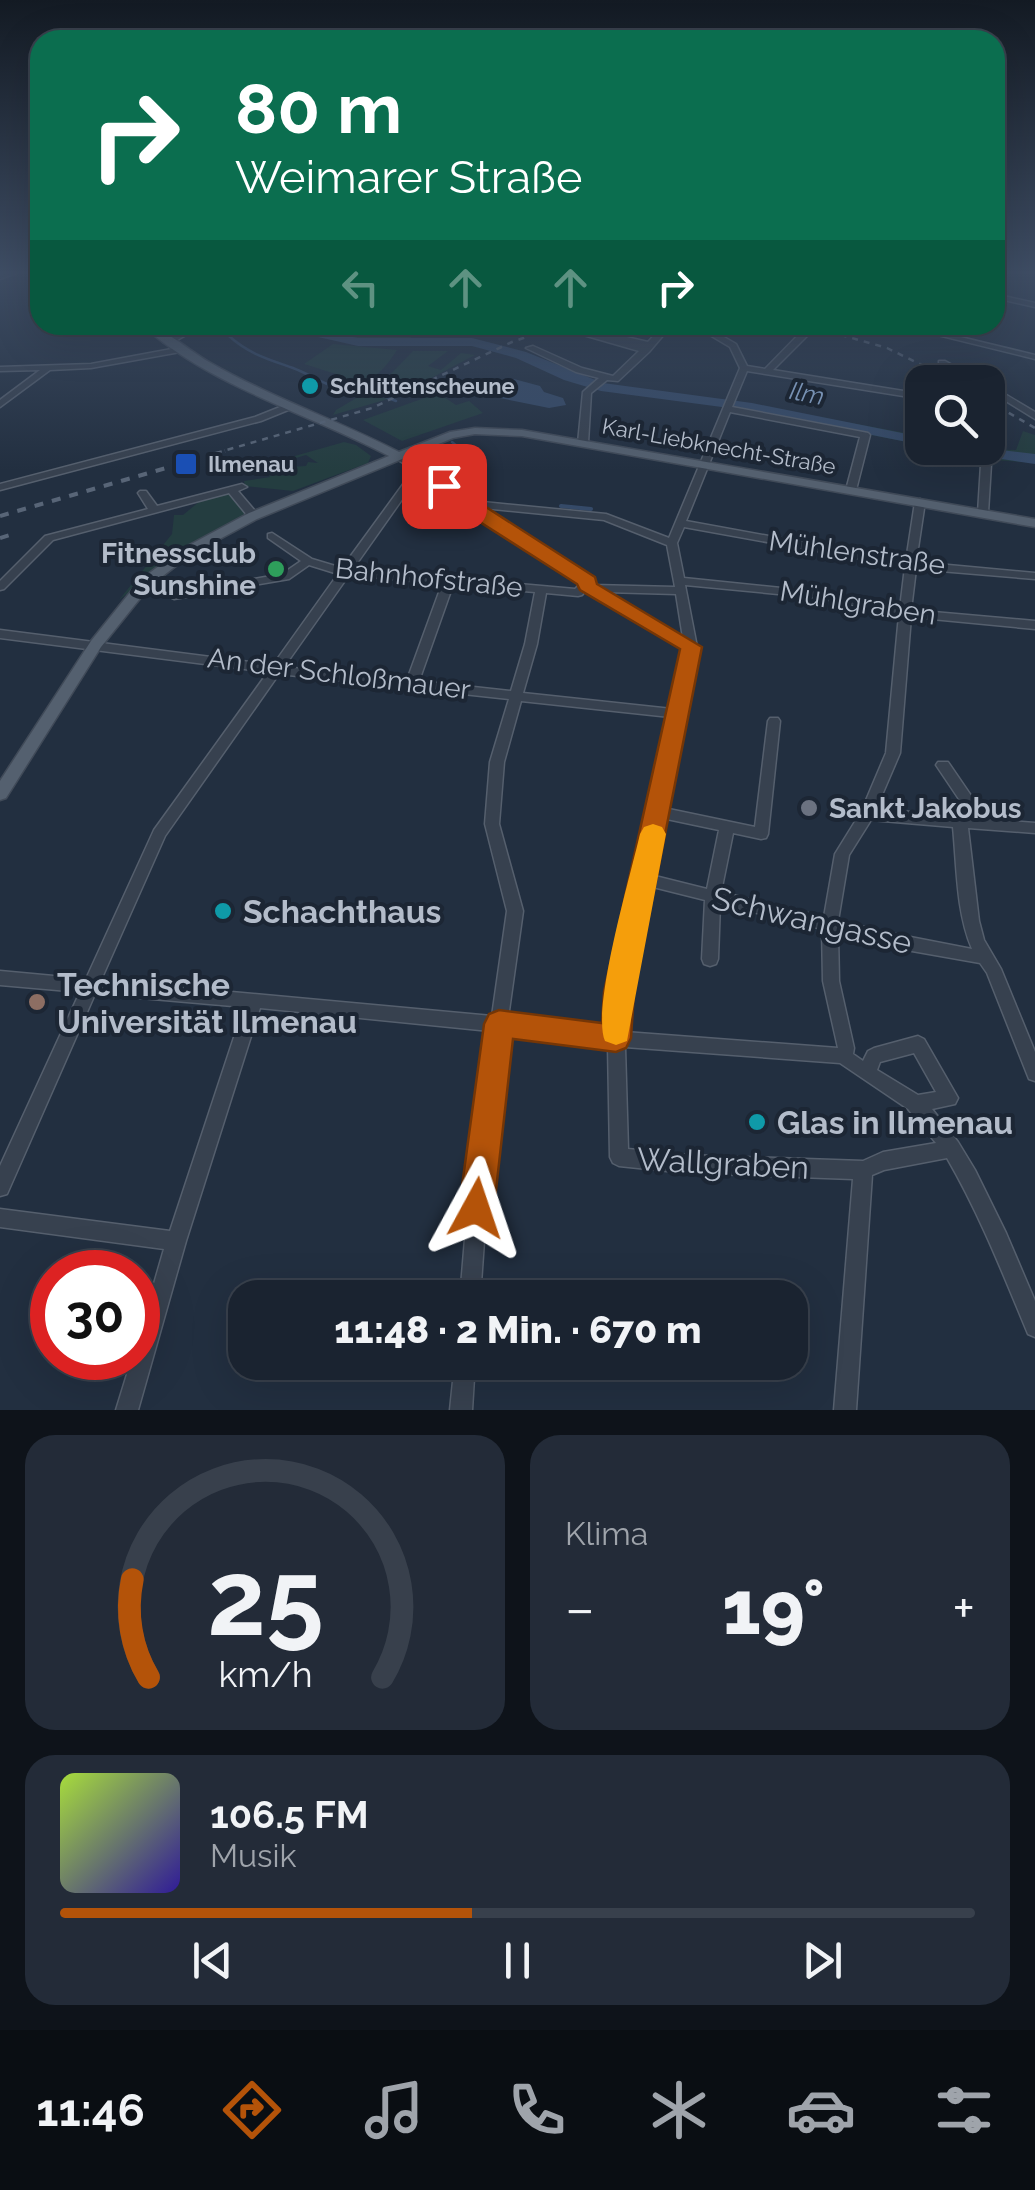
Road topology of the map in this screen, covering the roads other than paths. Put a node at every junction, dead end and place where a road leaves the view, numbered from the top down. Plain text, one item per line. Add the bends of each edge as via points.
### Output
1 (162, 338) edge
2 (183, 338) edge
3 (604, 338) edge
4 (613, 338) edge
5 (656, 338) edge
6 (719, 338) edge
7 (800, 338) edge
8 (955, 338) edge
9 (625, 342) dead end
10 (172, 346) junction
11 (646, 347) junction
12 (530, 348) dead end
13 (1035, 357) edge
14 (942, 363) dead end
15 (946, 365) edge
16 (48, 368) junction
17 (744, 368) junction
18 (0, 369) edge
19 (768, 371) junction
20 (602, 378) junction
21 (905, 394) edge
22 (1005, 397) edge
23 (0, 404) edge
24 (290, 406) junction
25 (730, 406) junction
26 (1035, 416) edge
27 (582, 443) junction
28 (394, 458) junction
29 (706, 464) junction
30 (985, 465) edge
31 (415, 474) junction
32 (192, 482) dead end
33 (439, 483) junction
34 (0, 487) edge
35 (851, 490) junction
36 (142, 494) dead end
37 (204, 496) junction
38 (920, 502) junction
39 (473, 503) junction
40 (498, 506) junction
41 (154, 510) junction
42 (983, 511) junction
43 (251, 513) dead end
44 (488, 516) junction
45 (680, 523) junction
46 (1035, 523) edge
47 (272, 536) dead end
48 (672, 543) junction
49 (308, 561) junction
50 (910, 565) junction
51 (343, 572) junction
52 (1035, 576) edge
53 (448, 582) junction
54 (587, 584) junction
55 (681, 586) junction
56 (0, 587) edge
57 (541, 590) junction
58 (174, 596) dead end
59 (906, 613) junction
60 (1028, 625) edge
61 (0, 634) edge
62 (96, 644) junction
63 (691, 647) junction
64 (276, 669) junction
65 (412, 684) junction
66 (516, 696) junction
67 (679, 714) junction
68 (774, 722) dead end
69 (943, 764) dead end
70 (0, 794) edge
71 (657, 812) junction
72 (866, 814) junction
73 (960, 822) junction
74 (983, 824) junction
75 (727, 826) junction
76 (1035, 828) edge
77 (644, 878) junction
78 (714, 897) junction
79 (830, 924) junction
80 (982, 957) junction
81 (710, 959) dead end
82 (0, 978) edge
83 (93, 985) junction
84 (254, 1002) junction
85 (499, 1024) junction
86 (1028, 1037) edge
87 (616, 1038) junction
88 (844, 1056) junction
89 (868, 1070) junction
90 (1035, 1073) edge
91 (916, 1104) junction
92 (950, 1149) junction
93 (863, 1170) junction
94 (0, 1187) edge
95 (0, 1218) edge
96 (176, 1242) junction
97 (471, 1280) edge
98 (1033, 1315) edge
99 (464, 1380) edge
100 (127, 1410) edge
101 (461, 1410) edge
102 (846, 1410) edge

1 - 10 main road
2 - 10 street
3 - 11 street
4 - 11 street
5 - 11 street
6 - 17 street via 733,346
7 - 19 street
8 - 13 street
9 - 11 street
10 - 16 street via 142,359
10 - 24 main road
11 - 20 street via 615,379
12 - 20 street
14 - 15 street
16 - 18 street
16 - 23 street
17 - 19 street
17 - 25 street
19 - 21 street
20 - 27 street via 587,392
22 - 26 street
24 - 28 main road
24 - 34 street
25 - 29 street
25 - 35 street via 865,434
27 - 28 main road, Karl-Liebknecht-Straße via 475,430
27 - 29 main road, Karl-Liebknecht-Straße
28 - 31 street
28 - 33 street
28 - 62 main road, Karl-Liebknecht-Straße via 186,552 145,583
29 - 35 main road, Karl-Liebknecht-Straße
29 - 45 street
30 - 42 street
31 - 33 street
31 - 51 street
32 - 37 street
33 - 39 street
35 - 38 main road, Karl-Liebknecht-Straße
36 - 41 street
37 - 41 street
37 - 43 street via 237,488
38 - 42 main road, Karl-Liebknecht-Straße
38 - 50 street
39 - 40 street
39 - 44 street
40 - 44 street
40 - 48 street via 606,517
41 - 56 street via 46,539
42 - 46 main road, Karl-Liebknecht-Straße
44 - 54 street
45 - 48 street
45 - 50 street, Mühlenstraße
47 - 49 street, Bahnhofstraße
48 - 55 street
49 - 51 street, Bahnhofstraße
49 - 58 street via 285,577
50 - 52 street, Mühlenstraße
50 - 59 street
51 - 53 street, Bahnhofstraße
51 - 64 street
53 - 57 street, Bahnhofstraße
53 - 65 street
54 - 55 street, Bahnhofstraße
54 - 57 street, Bahnhofstraße via 578,593
54 - 63 street
55 - 59 street, Mühlgraben via 746,586
55 - 63 street
57 - 66 street
59 - 60 street, Mühlgraben
59 - 72 street via 890,764
61 - 62 street, An der Schloßmauer
62 - 64 street, An der Schloßmauer
62 - 70 main road, Karl-Liebknecht-Straße
63 - 67 street
64 - 65 street, An der Schloßmauer
64 - 83 street via 159,834
65 - 66 street, An der Schloßmauer
66 - 67 street, An der Schloßmauer
66 - 85 street via 493,801 492,824 516,910
67 - 71 street
68 - 75 street via 761,834
69 - 74 street
71 - 75 street
71 - 77 street
72 - 73 street
72 - 79 street via 842,854
73 - 74 street
73 - 80 street
74 - 76 street
75 - 78 street
77 - 78 street, Schwangasse
77 - 87 street
78 - 79 street, Schwangasse
78 - 81 street
79 - 80 street, Schwangasse
79 - 88 street via 831,981
80 - 86 street
82 - 83 street
83 - 84 street
83 - 94 street
84 - 85 street
84 - 96 street
85 - 87 street
85 - 97 street
86 - 90 street
87 - 88 street
87 - 93 street, Wallgraben via 623,1160
88 - 89 street
89 - 91 street
89 - 91 street via 874,1056 918,1044 948,1098
91 - 92 street
92 - 93 street, Wallgraben
92 - 98 street
93 - 102 street
95 - 96 street
96 - 100 street
99 - 101 street

